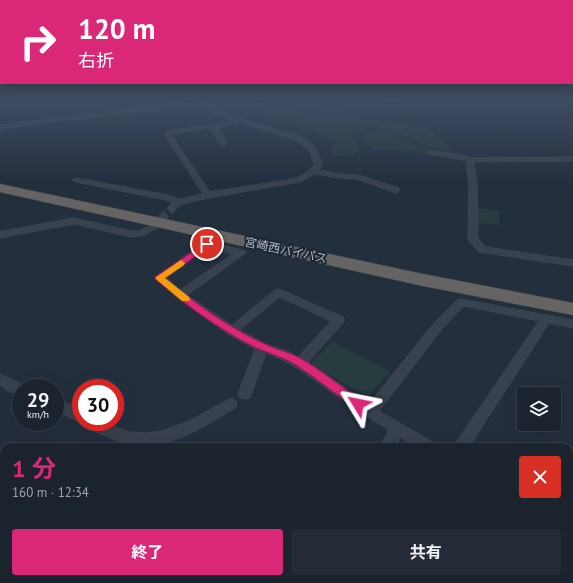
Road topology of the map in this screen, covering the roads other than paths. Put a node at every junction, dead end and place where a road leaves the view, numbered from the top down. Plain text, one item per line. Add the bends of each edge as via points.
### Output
1 (204, 127) edge
2 (213, 127) edge
3 (259, 127) edge
4 (224, 143) dead end
5 (432, 152) dead end
6 (573, 159) edge
7 (472, 160) junction
8 (314, 171) junction
9 (0, 179) edge
10 (76, 180) dead end
11 (0, 188) edge
12 (396, 190) dead end
13 (208, 195) junction
14 (152, 228) tunnel mouth
15 (0, 235) edge
16 (573, 264) edge
17 (180, 295) junction
18 (573, 296) edge
19 (573, 309) edge
20 (546, 319) junction
21 (573, 324) edge
22 (232, 331) junction
23 (262, 347) junction
24 (300, 363) junction
25 (0, 379) edge
26 (12, 386) edge
27 (245, 394) dead end
28 (230, 404) dead end
29 (370, 412) junction
30 (396, 428) junction
31 (106, 431) edge
32 (390, 443) edge
33 (422, 443) edge
34 (464, 443) edge

1 - 13 street via 167,133
2 - 4 street
3 - 8 street via 302,140 309,145 317,158 318,164
5 - 7 street
6 - 7 street
7 - 16 street via 470,164 473,186 473,240 483,250
8 - 12 street via 358,177
8 - 13 street via 300,180
9 - 18 highway, 宮崎西バイパス
10 - 13 street via 168,198 177,204
11 - 19 highway, 宮崎西バイパス via 423,280
14 - 15 street via 139,234 130,234 74,221
17 - 17 street via 235,257 241,253 207,244 160,278
17 - 22 street
20 - 21 street
20 - 29 street via 461,302 438,326
20 - 34 street
22 - 23 street
22 - 24 street via 279,292 339,320
23 - 24 street
23 - 27 street
24 - 29 street
25 - 26 street
28 - 31 street via 186,430 160,439 145,440
29 - 30 street
30 - 32 street
30 - 33 street

